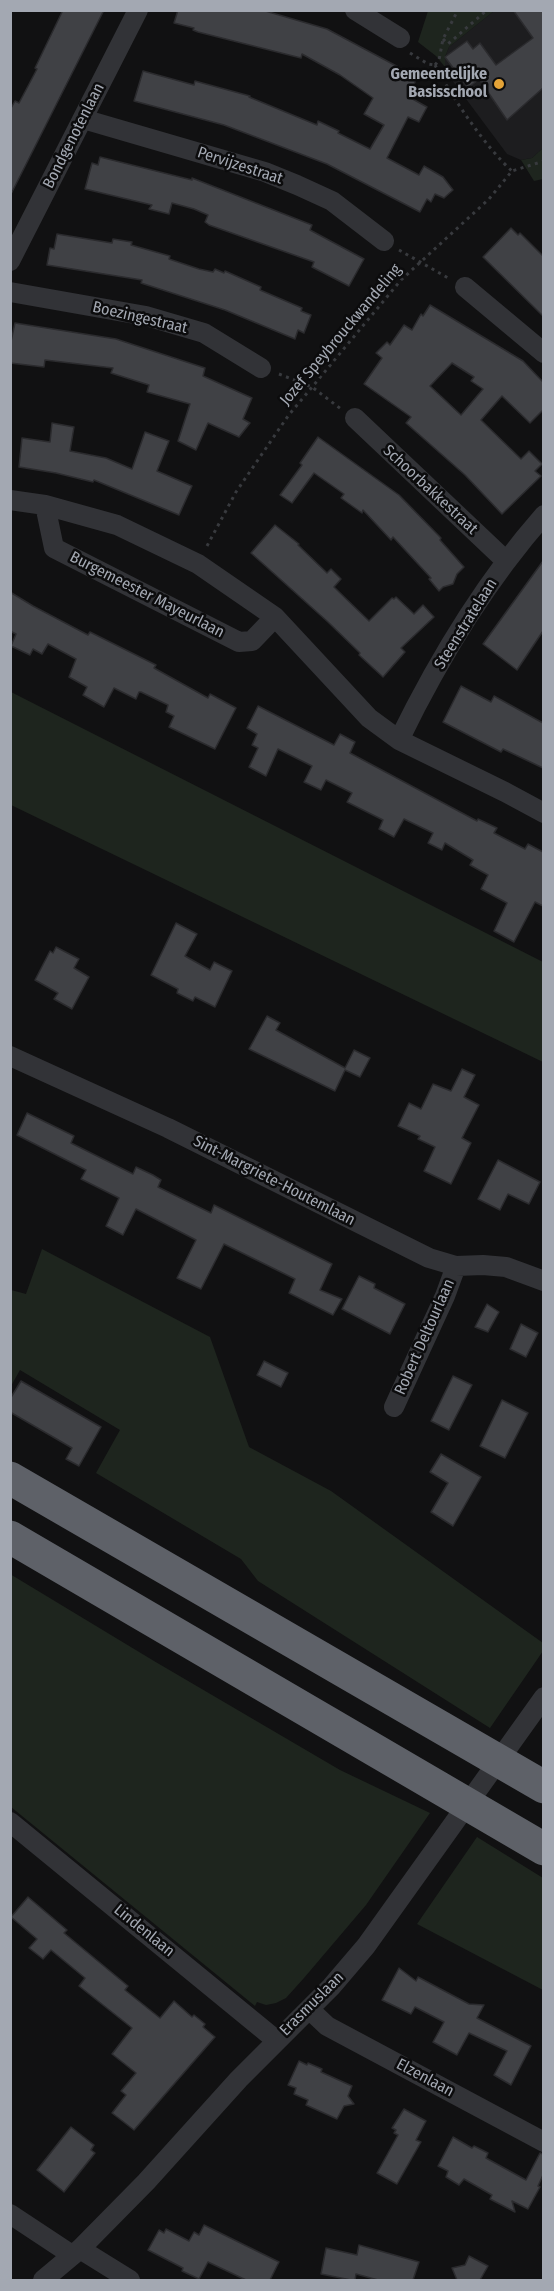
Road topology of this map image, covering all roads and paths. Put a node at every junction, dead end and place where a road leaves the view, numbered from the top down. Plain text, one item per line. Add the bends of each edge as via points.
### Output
1 (138, 10) edge
2 (355, 10) edge
3 (458, 10) edge
4 (487, 10) edge
5 (400, 38) joint
6 (443, 39) junction
7 (435, 65) junction
8 (83, 119) junction
9 (543, 161) edge
10 (512, 171) junction
11 (384, 241) joint
12 (10, 261) edge
13 (421, 262) junction
14 (465, 287) joint
15 (10, 292) edge
16 (543, 353) edge
17 (261, 368) joint
18 (312, 387) junction
19 (355, 418) joint
20 (10, 500) edge
21 (45, 505) junction
22 (543, 515) edge
23 (506, 561) junction
24 (198, 564) junction
25 (274, 617) junction
26 (399, 740) junction
27 (543, 813) edge
28 (10, 1056) edge
29 (456, 1266) junction
30 (543, 1281) edge
31 (394, 1407) dead end
32 (10, 1478) edge
33 (10, 1537) edge
34 (543, 1697) edge
35 (543, 1787) edge
36 (10, 1822) edge
37 (543, 1849) edge
38 (309, 2009) junction
39 (276, 2040) junction
40 (543, 2142) edge
41 (10, 2214) edge
42 (76, 2252) junction
43 (44, 2280) edge
44 (130, 2280) edge

1 - 8 street, Bondgenotenlaan
2 - 5 street
3 - 6 path
4 - 6 path via 448,44
5 - 7 path via 406,51
6 - 7 path
7 - 10 path via 487,142
8 - 11 street, Pervijzestraat via 265,172 332,201
8 - 12 street, Bondgenotenlaan
9 - 10 path
10 - 13 path, Jozef Speybrouckwandeling via 489,199
11 - 13 path
13 - 14 path
13 - 18 path, Jozef Speybrouckwandeling via 400,280
14 - 16 street
15 - 17 street, Boezingestraat via 146,316 195,330
17 - 18 path
18 - 19 path
18 - 24 path, Jozef Speybrouckwandeling via 236,492
19 - 23 street, Schoorbakkestraat
20 - 21 street
21 - 24 street via 117,525
21 - 25 street, Burgemeester Mayeurlaan via 54,548 239,642 252,641
22 - 23 street, Steenstratelaan
23 - 26 street, Steenstratelaan via 416,704
24 - 25 street
25 - 26 street via 369,718
26 - 27 street
28 - 29 street, Sint-Margriete-Houtemlaan via 168,1128 429,1258
29 - 30 street, Sint-Margriete-Houtemlaan via 506,1267
29 - 31 street, Robert Deltourlaan
32 - 35 highway
33 - 37 highway
34 - 38 street, Erasmuslaan via 410,1888 366,1946
36 - 39 street, Lindenlaan
38 - 39 street, Erasmuslaan
38 - 40 street, Elzenlaan via 327,2026
39 - 42 street, Erasmuslaan
41 - 42 street
42 - 43 street, Erasmuslaan
42 - 44 street

